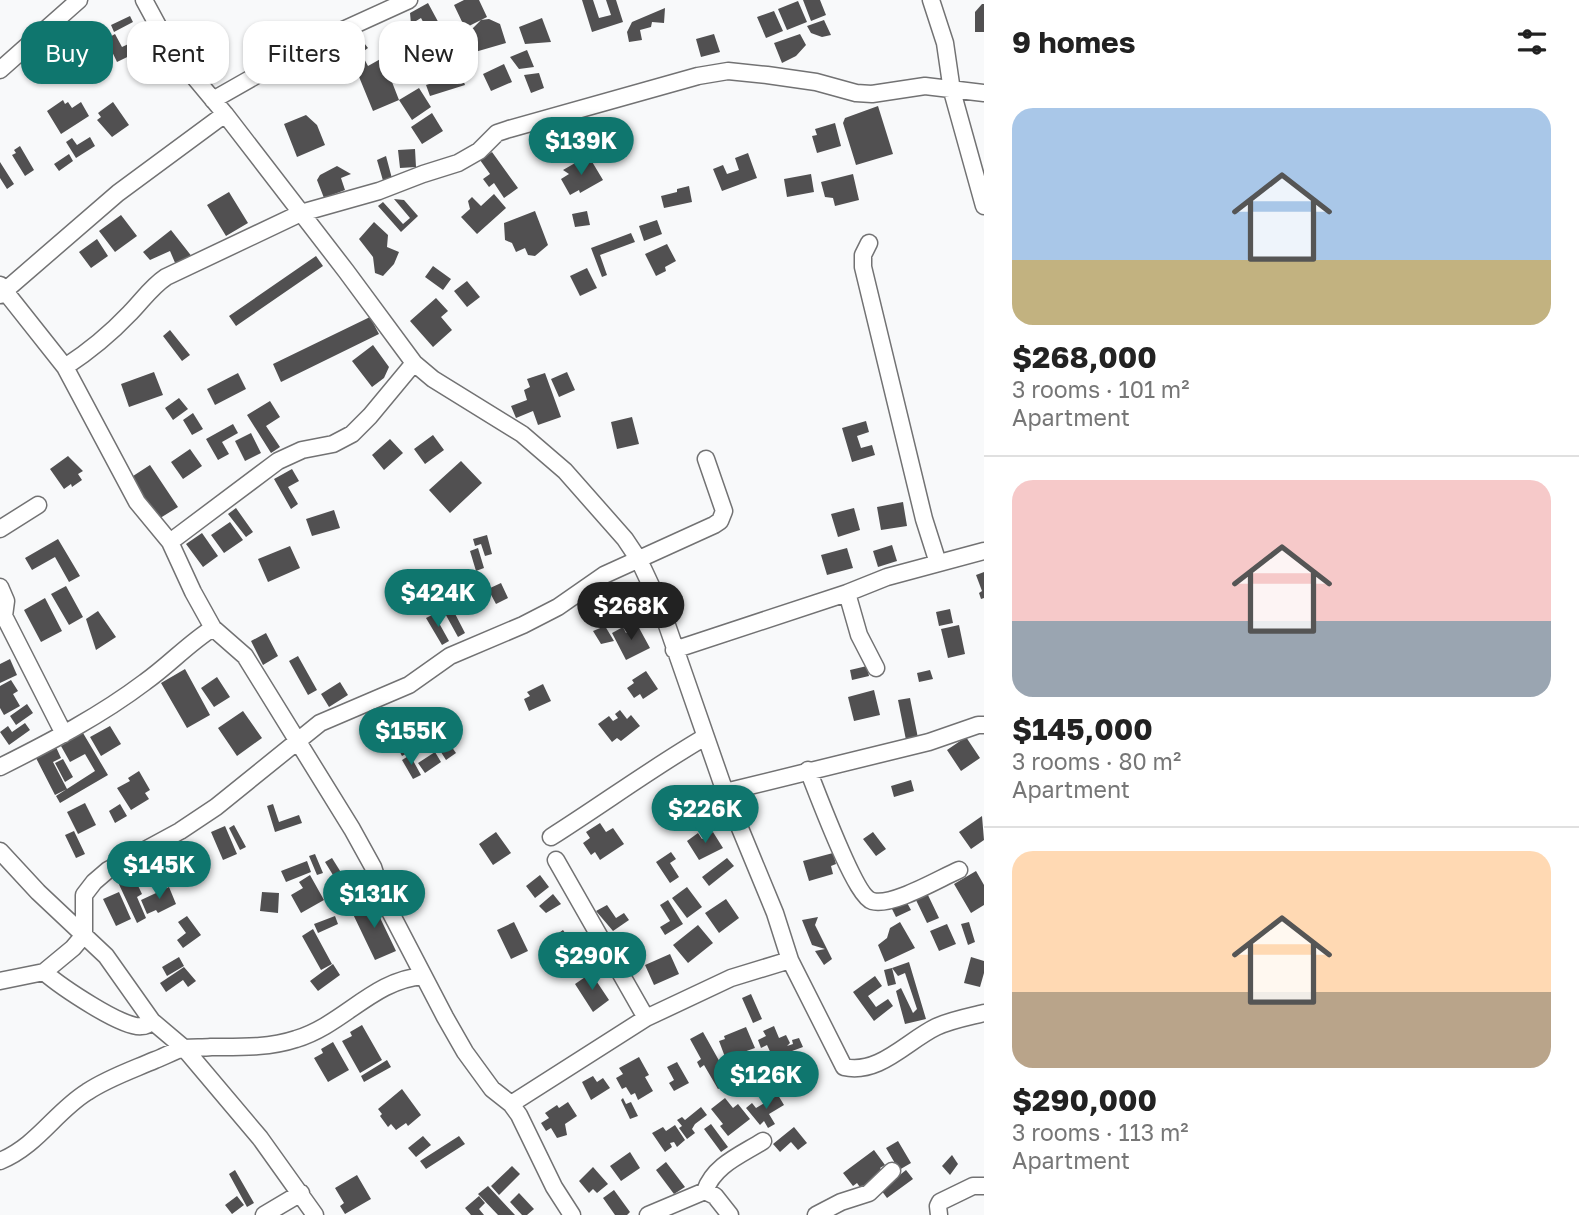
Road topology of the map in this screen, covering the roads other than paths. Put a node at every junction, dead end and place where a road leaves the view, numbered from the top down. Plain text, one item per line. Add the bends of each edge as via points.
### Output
1 (79, 0) edge
2 (144, 0) edge
3 (409, 0) edge
4 (931, 0) edge
5 (0, 70) edge
6 (953, 91) junction
7 (984, 93) edge
8 (213, 100) junction
9 (225, 114) junction
10 (984, 206) edge
11 (301, 213) junction
12 (869, 243) dead end
13 (2, 291) edge
14 (414, 363) junction
15 (65, 367) junction
16 (706, 459) dead end
17 (38, 505) dead end
18 (0, 528) edge
19 (170, 542) junction
20 (984, 551) edge
21 (639, 560) junction
22 (937, 563) junction
23 (0, 587) edge
24 (847, 593) junction
25 (213, 628) junction
26 (674, 650) junction
27 (876, 668) dead end
28 (984, 725) edge
29 (64, 734) junction
30 (705, 737) junction
31 (298, 741) junction
32 (0, 767) edge
33 (808, 770) junction
34 (725, 792) junction
35 (551, 837) dead end
36 (0, 851) edge
37 (556, 860) dead end
38 (959, 870) dead end
39 (84, 935) junction
40 (790, 960) junction
41 (44, 972) junction
42 (423, 976) junction
43 (0, 981) edge
44 (984, 1013) edge
45 (646, 1018) junction
46 (152, 1021) junction
47 (184, 1048) junction
48 (511, 1104) junction
49 (763, 1141) dead end
50 (0, 1161) edge
51 (892, 1171) dead end
52 (984, 1186) edge
53 (705, 1191) junction
54 (301, 1193) junction
55 (563, 1211) edge
56 (264, 1215) edge
57 (315, 1215) edge
58 (648, 1215) edge
59 (730, 1215) edge
60 (816, 1215) edge
61 (939, 1215) edge

1 - 5 street
2 - 8 street via 170,48
3 - 8 street via 308,46
4 - 6 street via 945,43
6 - 7 street
6 - 10 street
6 - 11 street via 925,86 872,94 767,75 728,71 698,76 497,133 458,163
8 - 9 street
9 - 11 street
9 - 13 street via 82,223
11 - 14 street
11 - 15 street via 166,277
12 - 22 street via 863,267
13 - 15 street
14 - 19 street via 352,434 278,461
14 - 21 street via 522,434 565,471
15 - 19 street via 137,502
16 - 21 street via 724,511 720,521
17 - 18 street
19 - 25 street
20 - 22 street
21 - 26 street
21 - 31 street via 604,575 523,625 450,656 409,685 320,723
22 - 24 street
23 - 29 street via 6,599 4,616
24 - 26 street
24 - 27 street via 859,635
25 - 29 street via 107,709
25 - 31 street via 245,656
26 - 30 street
28 - 33 street
29 - 32 street
30 - 34 street
30 - 35 street
31 - 39 street via 216,807 94,882 84,895
31 - 42 street via 373,867 383,898
33 - 34 street
33 - 38 street via 852,877 871,901 885,902
34 - 40 street
36 - 39 street
37 - 45 street
39 - 41 street
39 - 46 street via 106,956
40 - 44 street via 844,1067 855,1070 878,1063 939,1025
40 - 45 street via 731,978
41 - 43 street
41 - 46 street via 81,1000 134,1025
42 - 47 street via 388,984 295,1040
42 - 48 street via 465,1052 492,1089
45 - 48 street
46 - 47 street
47 - 50 street via 87,1092 35,1140
47 - 54 street
48 - 55 street
49 - 53 street via 720,1167
51 - 60 street via 869,1193
52 - 61 street via 973,1186 940,1202
53 - 58 street
53 - 59 street
54 - 56 street
54 - 57 street

